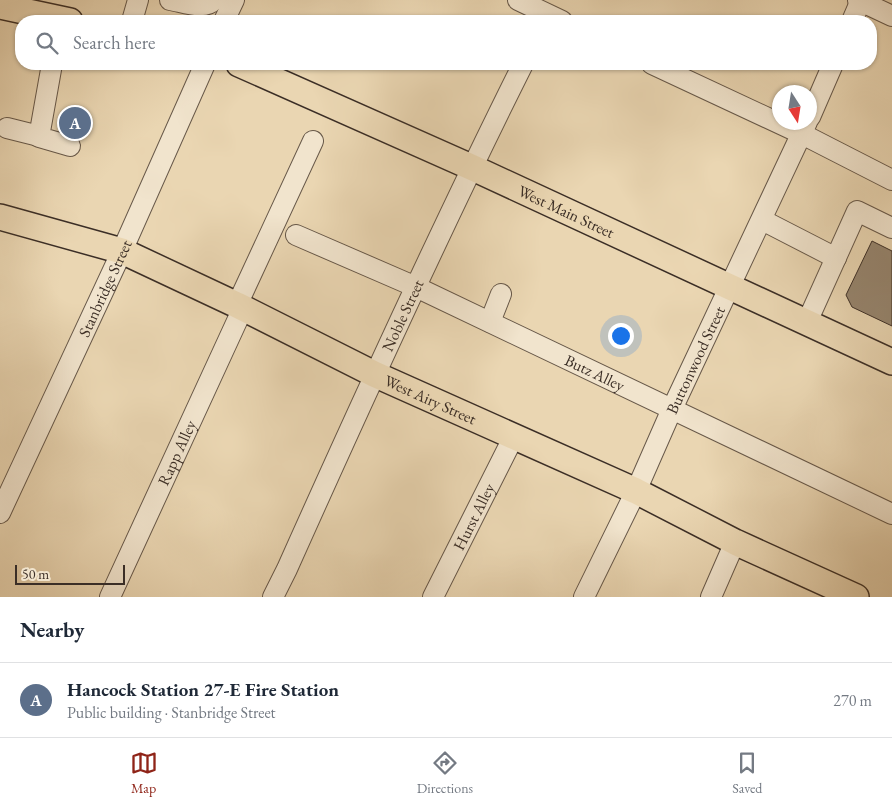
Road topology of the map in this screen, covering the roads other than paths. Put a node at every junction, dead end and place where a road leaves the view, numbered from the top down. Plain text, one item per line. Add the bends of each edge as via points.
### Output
1 (138, 0) edge
2 (170, 0) edge
3 (214, 0) edge
4 (234, 0) edge
5 (518, 0) edge
6 (860, 0) edge
7 (0, 6) edge
8 (552, 14) edge
9 (38, 15) edge
10 (134, 15) edge
11 (227, 15) edge
12 (854, 15) edge
13 (892, 16) edge
14 (51, 70) edge
15 (202, 70) edge
16 (252, 70) edge
17 (520, 70) edge
18 (667, 70) edge
19 (830, 70) edge
20 (817, 100) edge
21 (772, 112) edge
22 (7, 128) dead end
23 (804, 130) edge
24 (814, 130) edge
25 (39, 136) junction
26 (313, 141) dead end
27 (70, 146) dead end
28 (471, 167) junction
29 (892, 180) edge
30 (0, 217) edge
31 (762, 220) junction
32 (892, 228) edge
33 (296, 235) dead end
34 (122, 251) junction
35 (836, 258) junction
36 (731, 286) junction
37 (416, 287) junction
38 (501, 294) dead end
39 (240, 307) junction
40 (490, 322) junction
41 (807, 322) junction
42 (892, 362) edge
43 (374, 374) junction
44 (672, 409) junction
45 (514, 436) junction
46 (636, 492) junction
47 (0, 513) edge
48 (892, 514) edge
49 (735, 542) junction
50 (110, 597) edge
51 (273, 597) edge
52 (433, 597) edge
53 (584, 597) edge
54 (711, 597) edge
55 (856, 597) edge

1 - 10 street
2 - 3 street via 201,6
4 - 11 street
5 - 8 street
6 - 12 street
6 - 13 street
7 - 9 main road
14 - 25 street
15 - 34 street, Stanbridge Street
16 - 28 main road, West Main Street
17 - 28 street, Noble Street
18 - 21 street
19 - 20 street, Buttonwood Street
22 - 25 street
23 - 31 street, Buttonwood Street
24 - 29 street
25 - 27 street
26 - 39 street, Rapp Alley
28 - 36 main road, West Main Street
28 - 37 street, Noble Street
30 - 34 main road, West Airy Street
31 - 35 street
31 - 36 street, Buttonwood Street
32 - 35 street via 857,211
33 - 37 street, Butz Alley
34 - 39 main road, West Airy Street
34 - 47 street, Stanbridge Street
35 - 41 street
36 - 41 main road, West Main Street
36 - 44 street, Buttonwood Street
37 - 40 street, Butz Alley
37 - 43 street, Noble Street
38 - 40 street
39 - 43 main road, West Airy Street
39 - 50 street, Rapp Alley
40 - 44 street, Butz Alley
41 - 42 main road, West Main Street
43 - 45 main road, West Airy Street
43 - 51 street, Noble Street
44 - 46 street, Buttonwood Street
44 - 48 street, Butz Alley
45 - 46 main road, West Airy Street
45 - 52 street, Hurst Alley
46 - 49 main road, West Airy Street
46 - 53 street, Buttonwood Street
49 - 54 street
49 - 55 main road, West Airy Street

